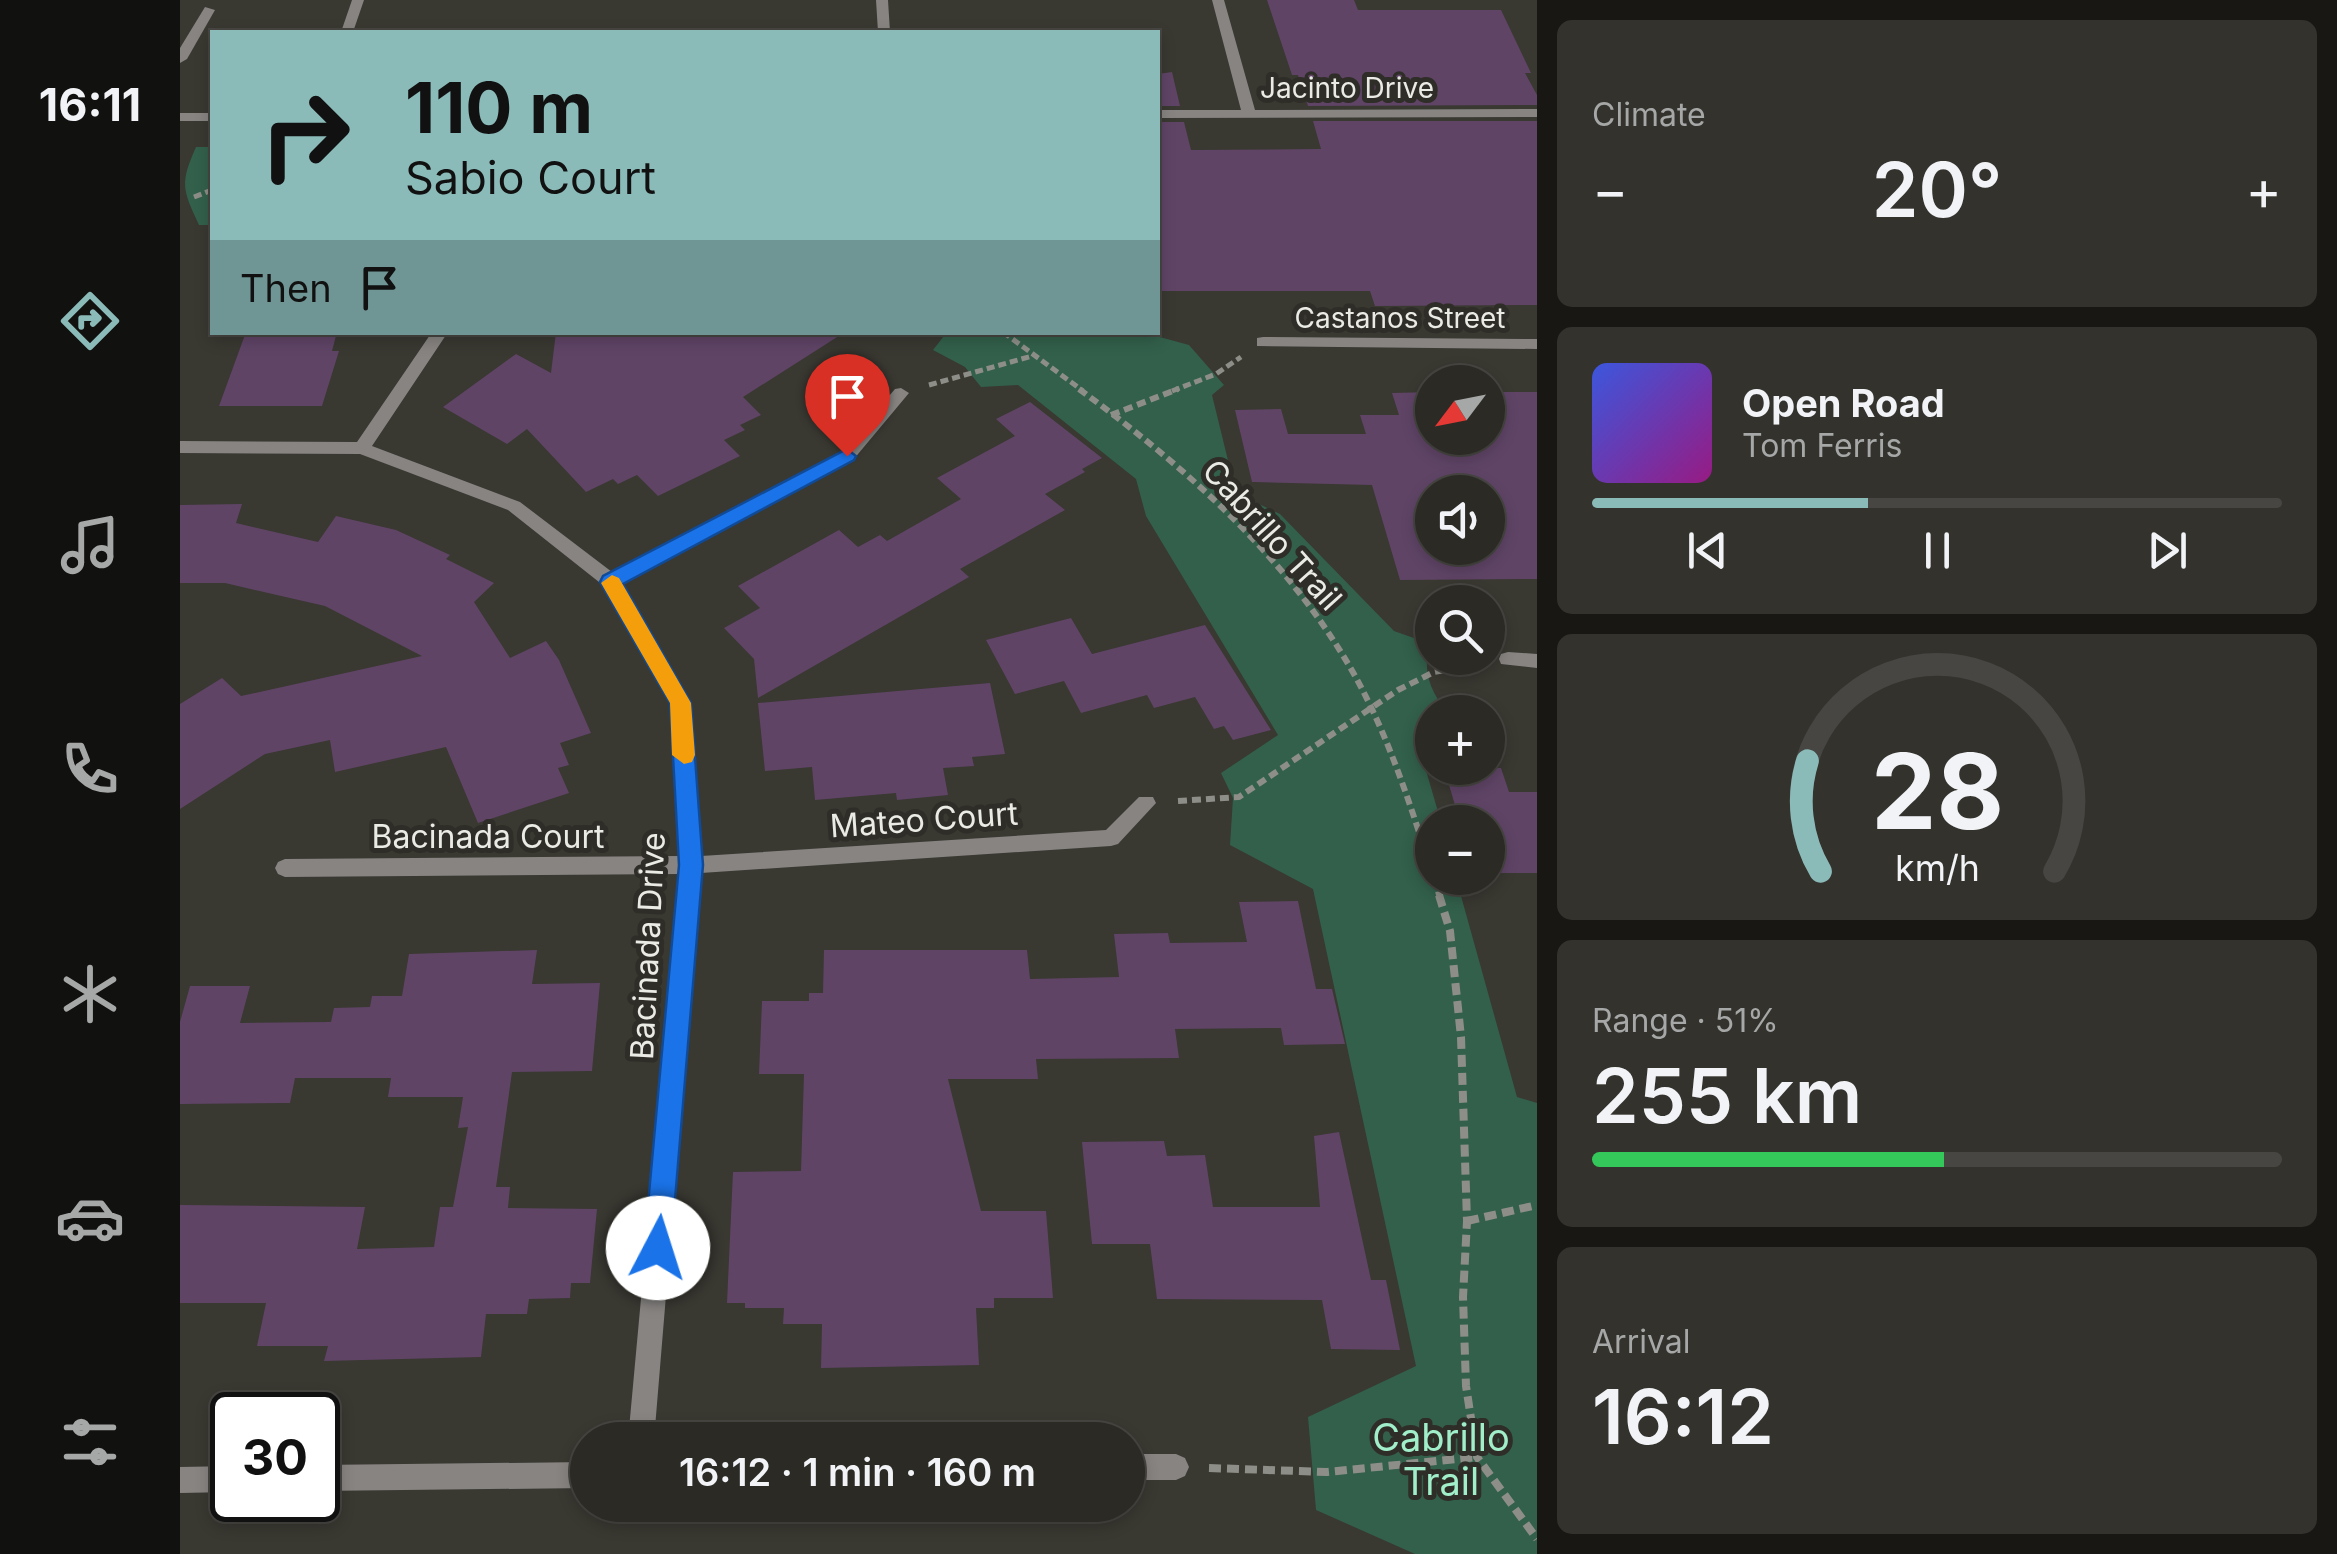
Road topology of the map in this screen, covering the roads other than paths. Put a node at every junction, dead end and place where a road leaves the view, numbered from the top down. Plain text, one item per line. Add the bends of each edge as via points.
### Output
1 (358, 0) edge
2 (882, 0) edge
3 (1218, 0) edge
4 (209, 10) dead end
5 (348, 30) edge
6 (884, 30) edge
7 (180, 60) edge
8 (1537, 113) edge
9 (1160, 114) edge
10 (1248, 114) junction
11 (180, 117) edge
12 (210, 117) edge
13 (438, 335) edge
14 (1263, 342) road end
15 (1537, 344) edge
16 (901, 393) road end
17 (180, 447) edge
18 (362, 448) junction
19 (611, 582) junction
20 (1508, 658) road end
21 (1537, 660) edge
22 (1146, 803) road end
23 (691, 865) junction
24 (285, 868) dead end
25 (643, 1422) edge
26 (1176, 1467) road end
27 (1145, 1468) edge
28 (570, 1475) edge
29 (340, 1478) edge
30 (210, 1479) edge
31 (180, 1480) edge

1 - 5 street
2 - 6 street
3 - 10 street
4 - 7 street
8 - 10 street, Jacinto Drive
9 - 10 street, Jacinto Drive
11 - 12 street
13 - 18 street
14 - 15 street, Castanos Street
16 - 19 street via 847,456
17 - 18 street, Bacinada Drive
18 - 19 street, Bacinada Drive via 514,506
19 - 23 street, Bacinada Drive via 680,703
20 - 21 street
22 - 23 street, Mateo Court via 1111,838
23 - 24 street, Bacinada Court
23 - 25 street, Bacinada Drive
26 - 27 street
28 - 29 street
30 - 31 street

